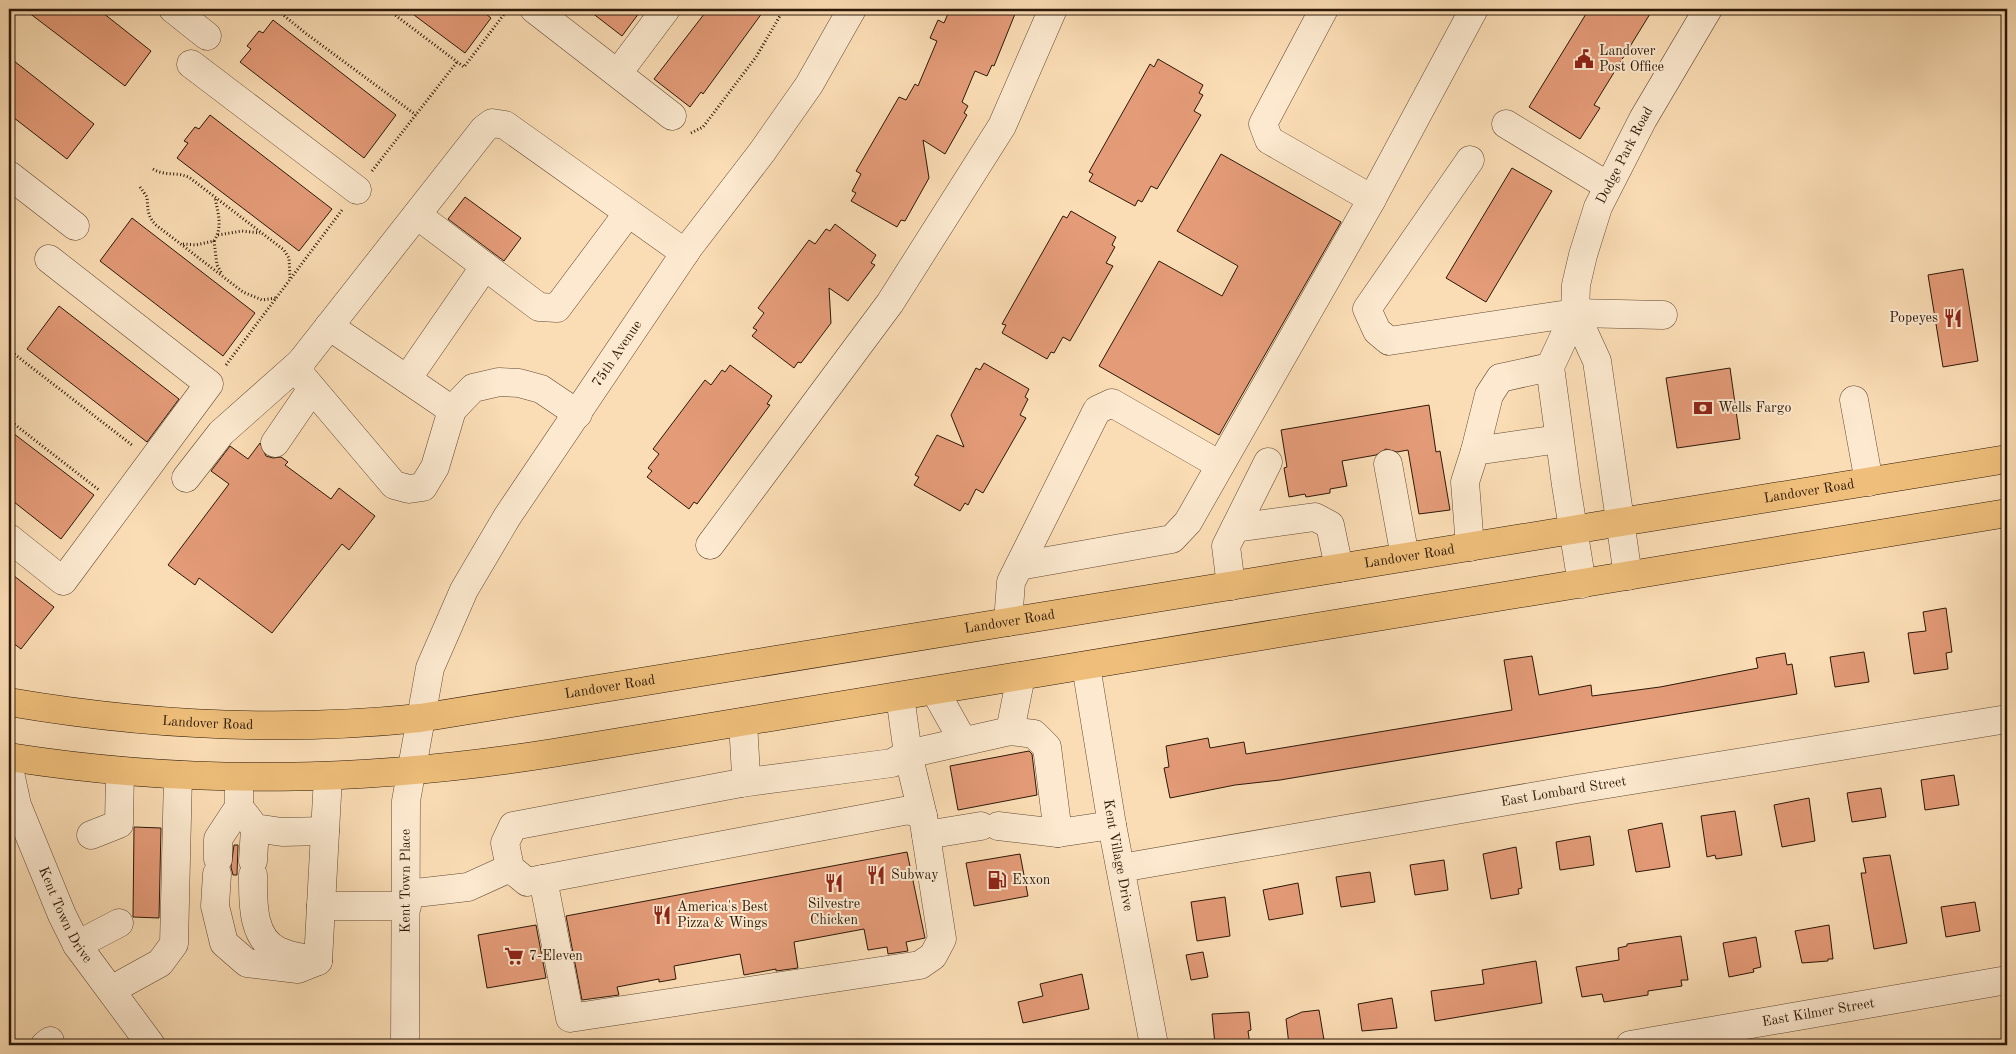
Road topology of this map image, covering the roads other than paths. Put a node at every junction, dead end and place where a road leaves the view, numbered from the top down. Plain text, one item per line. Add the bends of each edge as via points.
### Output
1 (173, 9) edge
2 (534, 9) edge
3 (666, 9) edge
4 (852, 9) edge
5 (1053, 9) edge
6 (1324, 9) edge
7 (1474, 9) edge
8 (1708, 9) edge
9 (207, 36) dead end
10 (191, 64) dead end
11 (618, 73) junction
12 (672, 116) road end
13 (1506, 124) dead end
14 (1470, 160) dead end
15 (9, 175) edge
16 (1608, 186) junction
17 (357, 190) road end
18 (1372, 200) junction
19 (628, 213) junction
20 (417, 214) junction
21 (75, 226) dead end
22 (685, 253) junction
23 (49, 259) dead end
24 (485, 266) junction
25 (1575, 313) junction
26 (1663, 315) dead end
27 (329, 326) junction
28 (1550, 366) junction
29 (304, 375) junction
30 (407, 379) junction
31 (1854, 400) dead end
32 (452, 410) junction
33 (578, 414) junction
34 (1559, 438) junction
35 (275, 443) dead end
36 (1475, 451) junction
37 (2007, 459) edge
38 (1268, 462) dead end
39 (1388, 464) dead end
40 (1220, 465) junction
41 (186, 478) dead end
42 (1869, 482) junction
43 (2007, 513) edge
44 (1620, 522) junction
45 (1235, 528) junction
46 (1573, 530) junction
47 (9, 538) edge
48 (710, 545) dead end
49 (1470, 547) junction
50 (1405, 557) junction
51 (1019, 566) junction
52 (1339, 568) junction
53 (1628, 576) junction
54 (1582, 584) junction
55 (1231, 586) junction
56 (1008, 622) junction
57 (1086, 666) junction
58 (1021, 676) junction
59 (935, 691) junction
60 (900, 696) junction
61 (9, 702) edge
62 (420, 718) junction
63 (2007, 719) edge
64 (743, 722) junction
65 (1010, 731) junction
66 (963, 741) junction
67 (908, 754) junction
68 (9, 758) edge
69 (9, 768) edge
70 (120, 772) junction
71 (411, 772) junction
72 (178, 775) junction
73 (328, 777) junction
74 (239, 778) junction
75 (741, 783) junction
76 (247, 818) junction
77 (1112, 825) junction
78 (925, 826) junction
79 (325, 831) junction
80 (1058, 833) junction
81 (91, 835) dead end
82 (510, 868) junction
83 (1121, 868) junction
84 (543, 879) junction
85 (407, 900) junction
86 (321, 906) junction
87 (119, 923) dead end
88 (77, 945) junction
89 (318, 961) junction
90 (2007, 980) edge
91 (111, 990) junction
92 (151, 1045) edge
93 (406, 1045) edge
94 (1154, 1045) edge
95 (1630, 1045) edge

1 - 9 street
2 - 11 street
3 - 11 street
4 - 22 street, 75th Avenue via 810,85
5 - 48 street via 1002,126 890,303
6 - 18 street via 1263,124 1269,140
7 - 18 street
8 - 16 street, Dodge Park Road
10 - 17 street
11 - 12 street
13 - 16 street
14 - 25 street via 1367,309 1377,331 1389,341
15 - 21 street
16 - 25 street, Dodge Park Road via 1585,247 1576,285
18 - 40 street
19 - 20 street via 506,125 492,122
19 - 22 street
19 - 24 street via 557,308 540,307
20 - 24 street
20 - 27 street
22 - 33 street, 75th Avenue
23 - 47 street via 209,384 63,581
24 - 30 street
25 - 26 street
25 - 28 street, Dodge Park Road
25 - 44 street, Dodge Park Road via 1597,361
27 - 29 street
27 - 30 street
28 - 34 street
28 - 36 street via 1500,378 1489,395
29 - 32 street via 394,485 409,489 423,487 435,467
29 - 35 street
29 - 41 street via 221,433
30 - 32 street
31 - 42 street
32 - 33 street via 473,388 499,382 541,389
33 - 62 street, 75th Avenue via 507,517 464,590 430,668
34 - 36 street
34 - 46 street
36 - 49 street via 1466,482
37 - 42 main road, Landover Road
38 - 45 street
39 - 50 street
40 - 51 street via 1188,522 1172,539
40 - 51 street via 1112,403 1098,410
42 - 44 main road, Landover Road
43 - 53 main road
44 - 46 main road, Landover Road
44 - 53 street, Dodge Park Road
45 - 52 street via 1314,517 1330,525
45 - 55 street via 1226,546
46 - 49 main road, Landover Road
46 - 54 street
49 - 50 main road, Landover Road
50 - 52 main road, Landover Road
51 - 56 street via 1011,582
52 - 55 main road, Landover Road
53 - 54 main road
54 - 57 main road
55 - 56 main road, Landover Road
56 - 62 main road, Landover Road
57 - 58 main road
57 - 77 street, Kent Village Drive
58 - 59 main road
58 - 65 street
59 - 60 main road
59 - 66 street
60 - 64 main road
60 - 67 street
61 - 62 main road, Landover Road via 197,722 370,723
62 - 71 street, Kent Town Place
63 - 83 street, East Lombard Street
64 - 71 main road via 503,761
64 - 75 street via 746,774
65 - 66 street
65 - 80 street via 1034,734 1047,747
66 - 67 street
67 - 75 street via 892,763
67 - 78 street
68 - 70 main road
69 - 88 street, Kent Town Drive via 17,804
70 - 72 main road
70 - 81 street via 120,824
71 - 73 main road
71 - 85 street, Kent Town Place via 406,801
72 - 74 main road
72 - 91 street via 174,944 160,963
73 - 74 main road
73 - 79 street
74 - 76 street
75 - 82 street via 513,826 505,843
76 - 79 street via 282,832
76 - 89 street via 253,868 253,907 261,935 278,951
76 - 89 street via 218,839 215,906 224,943 247,963 298,969
77 - 80 street
77 - 83 street, Kent Village Drive
78 - 80 street via 990,826
78 - 84 street via 909,810
78 - 84 street via 942,939 933,956 920,965 570,1018
79 - 86 street
82 - 84 street via 526,882
82 - 85 street via 468,887
83 - 94 street, Kent Village Drive
85 - 86 street
85 - 93 street, Kent Town Place
86 - 89 street
87 - 88 street
88 - 91 street, Kent Town Drive
90 - 95 street, East Kilmer Street
91 - 92 street, Kent Town Drive

